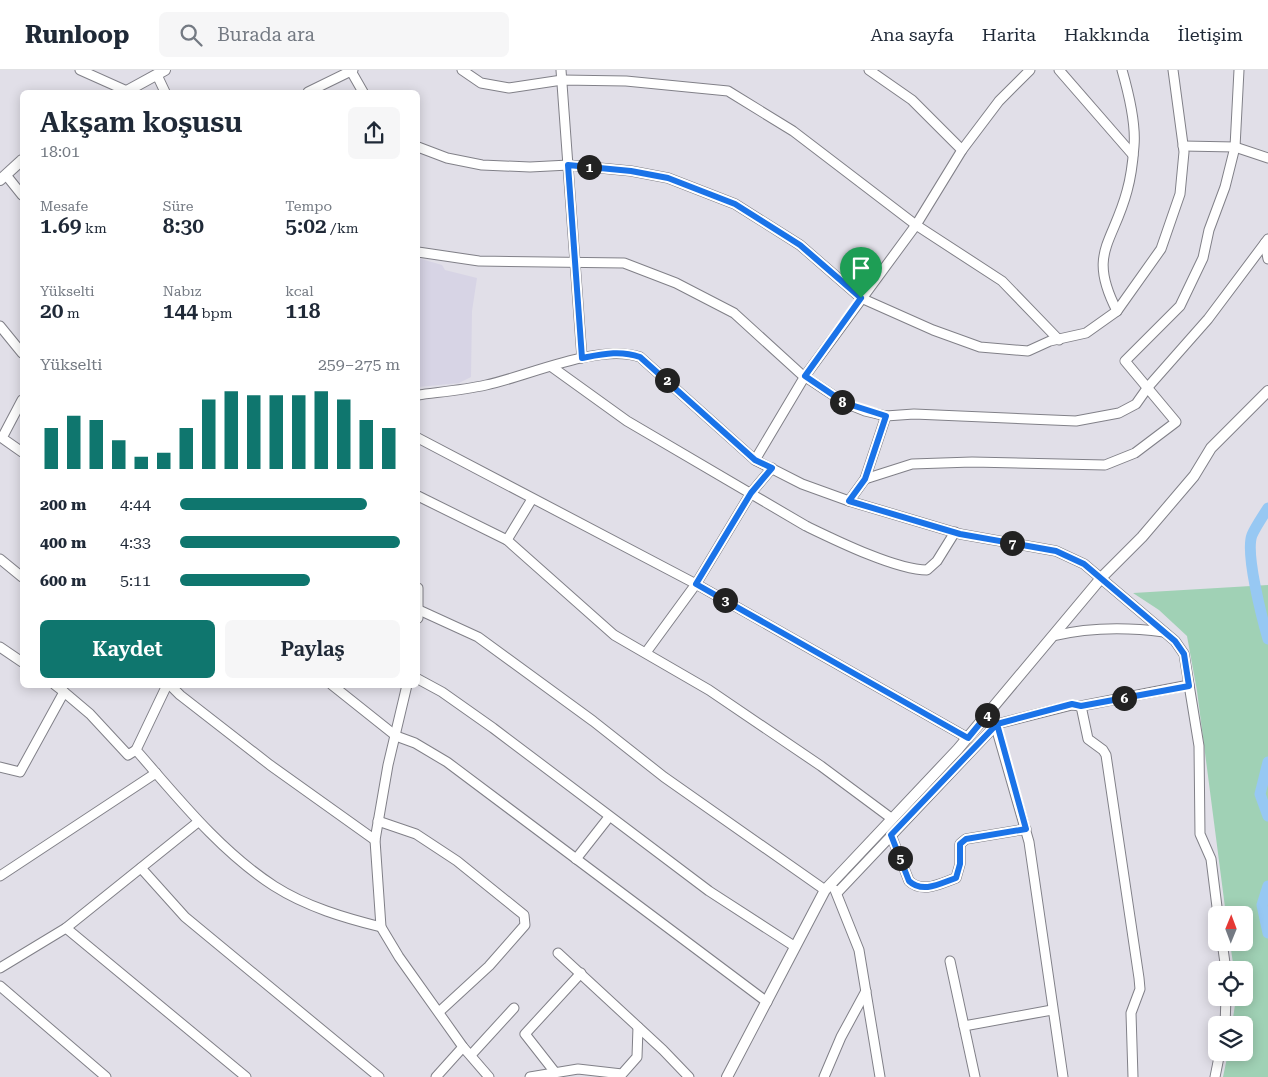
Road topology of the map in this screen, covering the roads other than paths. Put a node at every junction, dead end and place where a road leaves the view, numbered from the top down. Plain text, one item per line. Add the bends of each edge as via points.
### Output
1 (80, 70) edge
2 (352, 70) edge
3 (462, 70) edge
4 (561, 70) edge
5 (869, 70) edge
6 (1020, 70) edge
7 (1026, 70) edge
8 (1030, 70) edge
9 (1059, 70) edge
10 (1122, 70) edge
11 (1173, 70) edge
12 (1239, 70) edge
13 (161, 72) edge
14 (562, 80) junction
15 (122, 90) edge
16 (130, 90) edge
17 (165, 90) edge
18 (312, 90) edge
19 (362, 90) edge
20 (1133, 129) junction
21 (1123, 143) junction
22 (1183, 146) junction
23 (1235, 147) junction
24 (420, 148) edge
25 (962, 150) junction
26 (1133, 155) junction
27 (1268, 158) edge
28 (20, 162) edge
29 (568, 165) junction
30 (3, 177) edge
31 (20, 193) edge
32 (916, 225) junction
33 (1267, 241) edge
34 (420, 252) edge
35 (1268, 259) edge
36 (574, 262) junction
37 (861, 298) junction
38 (1117, 311) junction
39 (0, 326) edge
40 (1059, 340) junction
41 (20, 351) edge
42 (582, 358) junction
43 (552, 368) junction
44 (805, 376) junction
45 (1148, 387) junction
46 (1268, 391) edge
47 (420, 395) edge
48 (20, 404) edge
49 (886, 416) junction
50 (420, 439) edge
51 (1, 440) edge
52 (20, 451) edge
53 (755, 460) junction
54 (772, 468) junction
55 (865, 479) junction
56 (751, 493) junction
57 (420, 497) edge
58 (532, 499) junction
59 (849, 501) junction
60 (955, 532) junction
61 (507, 540) junction
62 (0, 559) edge
63 (20, 575) edge
64 (1102, 577) junction
65 (696, 584) junction
66 (420, 615) edge
67 (1164, 632) junction
68 (1053, 636) junction
69 (0, 647) edge
70 (647, 652) junction
71 (20, 661) edge
72 (420, 680) edge
73 (1189, 686) junction
74 (59, 688) edge
75 (167, 688) edge
76 (172, 688) edge
77 (336, 688) edge
78 (406, 688) edge
79 (64, 692) junction
80 (1081, 706) junction
81 (991, 710) junction
82 (997, 724) junction
83 (396, 736) junction
84 (968, 738) junction
85 (136, 750) junction
86 (0, 767) edge
87 (156, 773) junction
88 (609, 817) junction
89 (891, 818) junction
90 (378, 821) junction
91 (198, 822) junction
92 (1026, 829) junction
93 (891, 835) junction
94 (375, 840) junction
95 (576, 859) junction
96 (141, 868) junction
97 (0, 876) edge
98 (828, 887) junction
99 (837, 893) junction
100 (1217, 906) edge
101 (381, 927) junction
102 (66, 928) junction
103 (794, 946) junction
104 (558, 953) dead end
105 (950, 961) dead end
106 (0, 968) edge
107 (581, 974) junction
108 (0, 986) edge
109 (866, 991) junction
110 (767, 1002) junction
111 (514, 1008) dead end
112 (1052, 1010) junction
113 (439, 1012) junction
114 (964, 1026) junction
115 (638, 1027) junction
116 (463, 1046) junction
117 (471, 1055) junction
118 (1218, 1061) edge
119 (554, 1072) junction
120 (106, 1077) edge
121 (246, 1077) edge
122 (379, 1077) edge
123 (436, 1077) edge
124 (489, 1077) edge
125 (530, 1077) edge
126 (689, 1077) edge
127 (727, 1077) edge
128 (824, 1077) edge
129 (880, 1077) edge
130 (976, 1077) edge
131 (1063, 1077) edge
132 (1133, 1077) edge
133 (1215, 1077) edge

1 - 15 street
2 - 18 street
2 - 19 street
3 - 14 street via 481,83 508,88
4 - 14 street
5 - 25 street via 912,100
6 - 7 street
8 - 25 street via 998,101
9 - 21 street
10 - 20 street
11 - 22 street
12 - 23 street
13 - 16 street
13 - 17 street
14 - 29 street
14 - 32 street via 626,81 728,91 793,131
20 - 21 street
20 - 26 street
21 - 26 street
22 - 23 street
22 - 38 street via 1180,194 1161,250
23 - 27 street
23 - 45 street via 1203,258 1180,306 1125,361
24 - 29 street via 447,158 482,165
25 - 32 street
26 - 38 street via 1127,192 1103,256 1103,279
28 - 30 street
29 - 36 street
29 - 37 street via 668,178 735,204 800,245
30 - 31 street
32 - 37 street
32 - 40 street via 1002,281
33 - 35 street
33 - 45 street via 1208,319
34 - 36 street via 479,261
36 - 42 street
36 - 44 street via 624,263 676,283 734,313
37 - 40 street via 980,347 1028,351
37 - 44 street
38 - 40 street via 1086,333
39 - 41 street
42 - 43 street
42 - 53 street via 612,353 640,357
43 - 47 street via 485,386
43 - 56 street via 627,422
44 - 49 street via 845,403
44 - 53 street
45 - 49 street via 1136,404 1120,413 1076,421 914,414
45 - 55 street via 1176,422 1135,453 1105,466 972,462 912,464
46 - 64 street via 1211,448 1194,476 1142,537
48 - 51 street
49 - 55 street
50 - 58 street
51 - 52 street
53 - 54 street
54 - 56 street
54 - 59 street via 802,484
55 - 59 street
56 - 60 street via 806,526 917,570 927,570 937,561
56 - 65 street
57 - 61 street
58 - 61 street
58 - 65 street
59 - 60 street
60 - 64 street via 1056,551
61 - 70 street via 614,635
62 - 63 street
64 - 67 street
64 - 68 street
65 - 70 street
65 - 84 street
66 - 98 street via 478,637 593,721 664,778
67 - 68 street via 1117,628
67 - 73 street via 1184,654
68 - 81 street
69 - 71 street
70 - 89 street via 709,690
72 - 88 street via 464,707
73 - 80 street
73 - 100 street via 1199,746 1200,834 1211,859
74 - 79 street
75 - 85 street
76 - 94 street via 270,765
77 - 83 street
78 - 83 street
79 - 85 street via 90,714 128,755
79 - 86 street via 20,772
80 - 82 street via 1072,704
80 - 132 street via 1088,739 1106,755 1139,978 1140,989 1131,1013
81 - 82 street
81 - 84 street
82 - 92 street
82 - 93 street
83 - 90 street
83 - 95 street via 447,762
84 - 89 street
85 - 87 street
87 - 91 street
87 - 97 street
88 - 95 street
88 - 103 street via 709,891
89 - 98 street
90 - 94 street
90 - 113 street via 424,839 524,915 525,925 488,966
91 - 96 street
91 - 101 street via 275,887 336,916
92 - 93 street via 966,839 960,844 956,878 929,888 909,881
92 - 112 street
93 - 99 street
94 - 101 street
95 - 110 street
96 - 102 street
96 - 122 street via 185,917
98 - 99 street
98 - 103 street
99 - 109 street via 859,950
101 - 113 street
102 - 106 street
102 - 121 street
103 - 110 street
104 - 107 street
105 - 114 street
107 - 115 street
107 - 119 street via 525,1034
108 - 120 street
109 - 128 street via 841,1036
109 - 129 street
110 - 127 street
111 - 117 street
112 - 114 street
112 - 131 street
113 - 116 street
114 - 130 street
115 - 119 street via 637,1057 622,1074 578,1069
115 - 126 street
116 - 117 street
116 - 123 street
117 - 124 street
118 - 133 street
119 - 125 street

